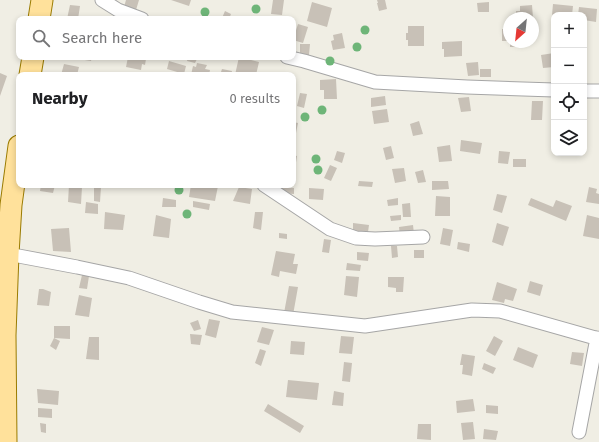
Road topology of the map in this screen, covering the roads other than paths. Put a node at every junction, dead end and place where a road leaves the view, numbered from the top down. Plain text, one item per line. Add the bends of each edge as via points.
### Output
1 (42, 0) edge
2 (102, 0) edge
3 (39, 16) edge
4 (134, 16) edge
5 (296, 59) edge
6 (32, 60) edge
7 (30, 72) edge
8 (551, 90) edge
9 (587, 91) edge
10 (599, 91) edge
11 (16, 159) edge
12 (268, 188) edge
13 (6, 204) edge
14 (423, 237) dead end
15 (8, 254) junction
16 (2, 335) edge
17 (598, 338) edge
18 (579, 432) dead end
19 (6, 442) edge

1 - 3 main road
2 - 4 street
5 - 8 street via 375,82
6 - 7 main road
9 - 10 street
11 - 13 main road
12 - 14 street via 330,229 356,238
13 - 15 main road
15 - 16 main road
15 - 17 street via 129,278 232,312 366,326 472,310 500,311
16 - 19 main road
17 - 18 street

